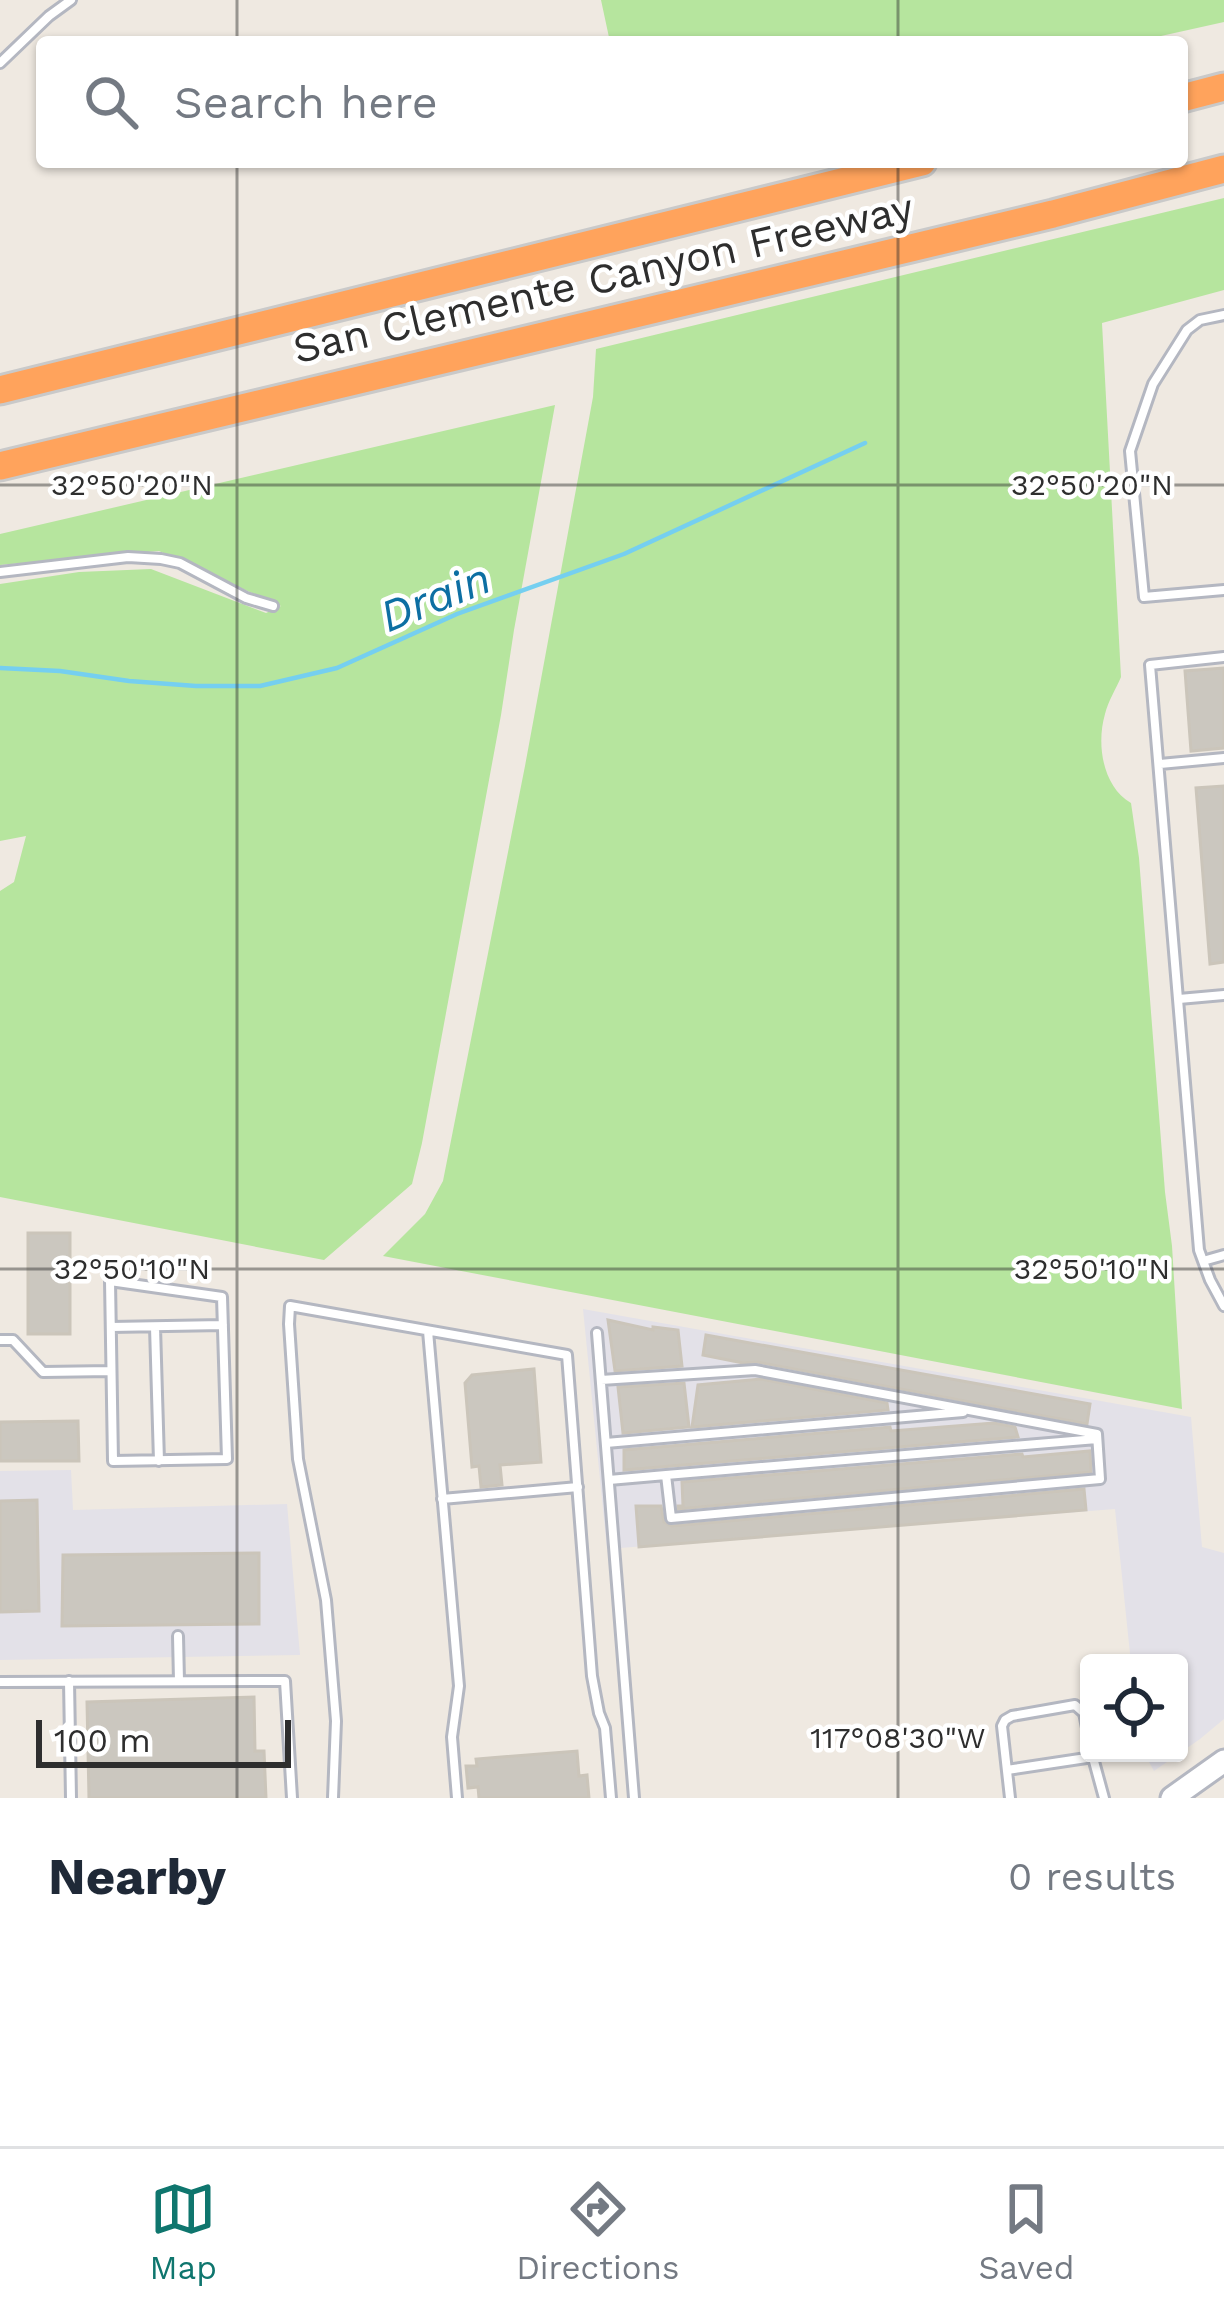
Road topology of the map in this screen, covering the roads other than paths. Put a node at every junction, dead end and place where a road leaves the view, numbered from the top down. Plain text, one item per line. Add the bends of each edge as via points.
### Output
1 (71, 0) edge
2 (0, 63) edge
3 (1224, 87) edge
4 (1188, 96) edge
5 (898, 168) edge
6 (1224, 169) edge
7 (1224, 315) edge
8 (0, 390) edge
9 (0, 466) edge
10 (0, 572) edge
11 (1224, 590) edge
12 (273, 606) dead end
13 (1224, 658) edge
14 (1224, 758) edge
15 (1159, 764) junction
16 (1224, 995) edge
17 (1179, 999) junction
18 (1224, 1255) edge
19 (1203, 1261) junction
20 (1224, 1306) edge
21 (223, 1325) junction
22 (155, 1327) junction
23 (110, 1328) junction
24 (428, 1330) junction
25 (597, 1333) dead end
26 (0, 1340) edge
27 (111, 1371) junction
28 (601, 1380) junction
29 (973, 1411) junction
30 (1097, 1439) junction
31 (606, 1442) junction
32 (159, 1461) junction
33 (666, 1475) junction
34 (609, 1480) junction
35 (578, 1487) junction
36 (442, 1499) junction
37 (178, 1636) dead end
38 (0, 1682) edge
39 (69, 1682) junction
40 (179, 1682) junction
41 (1080, 1709) edge
42 (1080, 1757) edge
43 (1224, 1761) edge
44 (1094, 1762) edge
45 (1007, 1770) junction
46 (71, 1798) edge
47 (292, 1798) edge
48 (333, 1798) edge
49 (458, 1798) edge
50 (611, 1798) edge
51 (634, 1798) edge
52 (1010, 1798) edge
53 (1104, 1798) edge
54 (1172, 1798) edge

1 - 2 lane
3 - 4 highway
5 - 8 highway, San Clemente Canyon Freeway
6 - 9 highway, San Clemente Canyon Freeway
7 - 11 lane via 1187,330 1153,384 1130,451 1144,597
10 - 12 lane via 161,559
13 - 15 lane via 1150,665
14 - 15 lane
15 - 17 lane
16 - 17 lane
17 - 19 lane
18 - 19 lane
19 - 20 lane
21 - 22 lane
21 - 23 lane via 222,1297 110,1281
21 - 32 lane via 227,1460
22 - 23 lane
22 - 32 lane
23 - 27 lane
24 - 35 lane via 567,1355
24 - 36 lane
24 - 48 lane via 290,1306 298,1459 326,1600
25 - 28 lane
26 - 27 lane via 14,1340 43,1372
27 - 32 lane via 112,1461
28 - 29 lane via 755,1370
28 - 31 lane
29 - 30 lane
29 - 31 lane
30 - 33 lane
30 - 33 lane via 1100,1480 671,1518
31 - 34 lane
33 - 34 lane
34 - 51 lane
35 - 36 lane
35 - 50 lane via 592,1676
36 - 49 lane via 459,1686 452,1737
37 - 40 lane
38 - 39 lane
39 - 40 lane
39 - 46 lane
40 - 47 lane via 285,1681
41 - 45 lane via 1006,1720
42 - 45 lane
43 - 54 street
44 - 53 lane
45 - 52 lane

